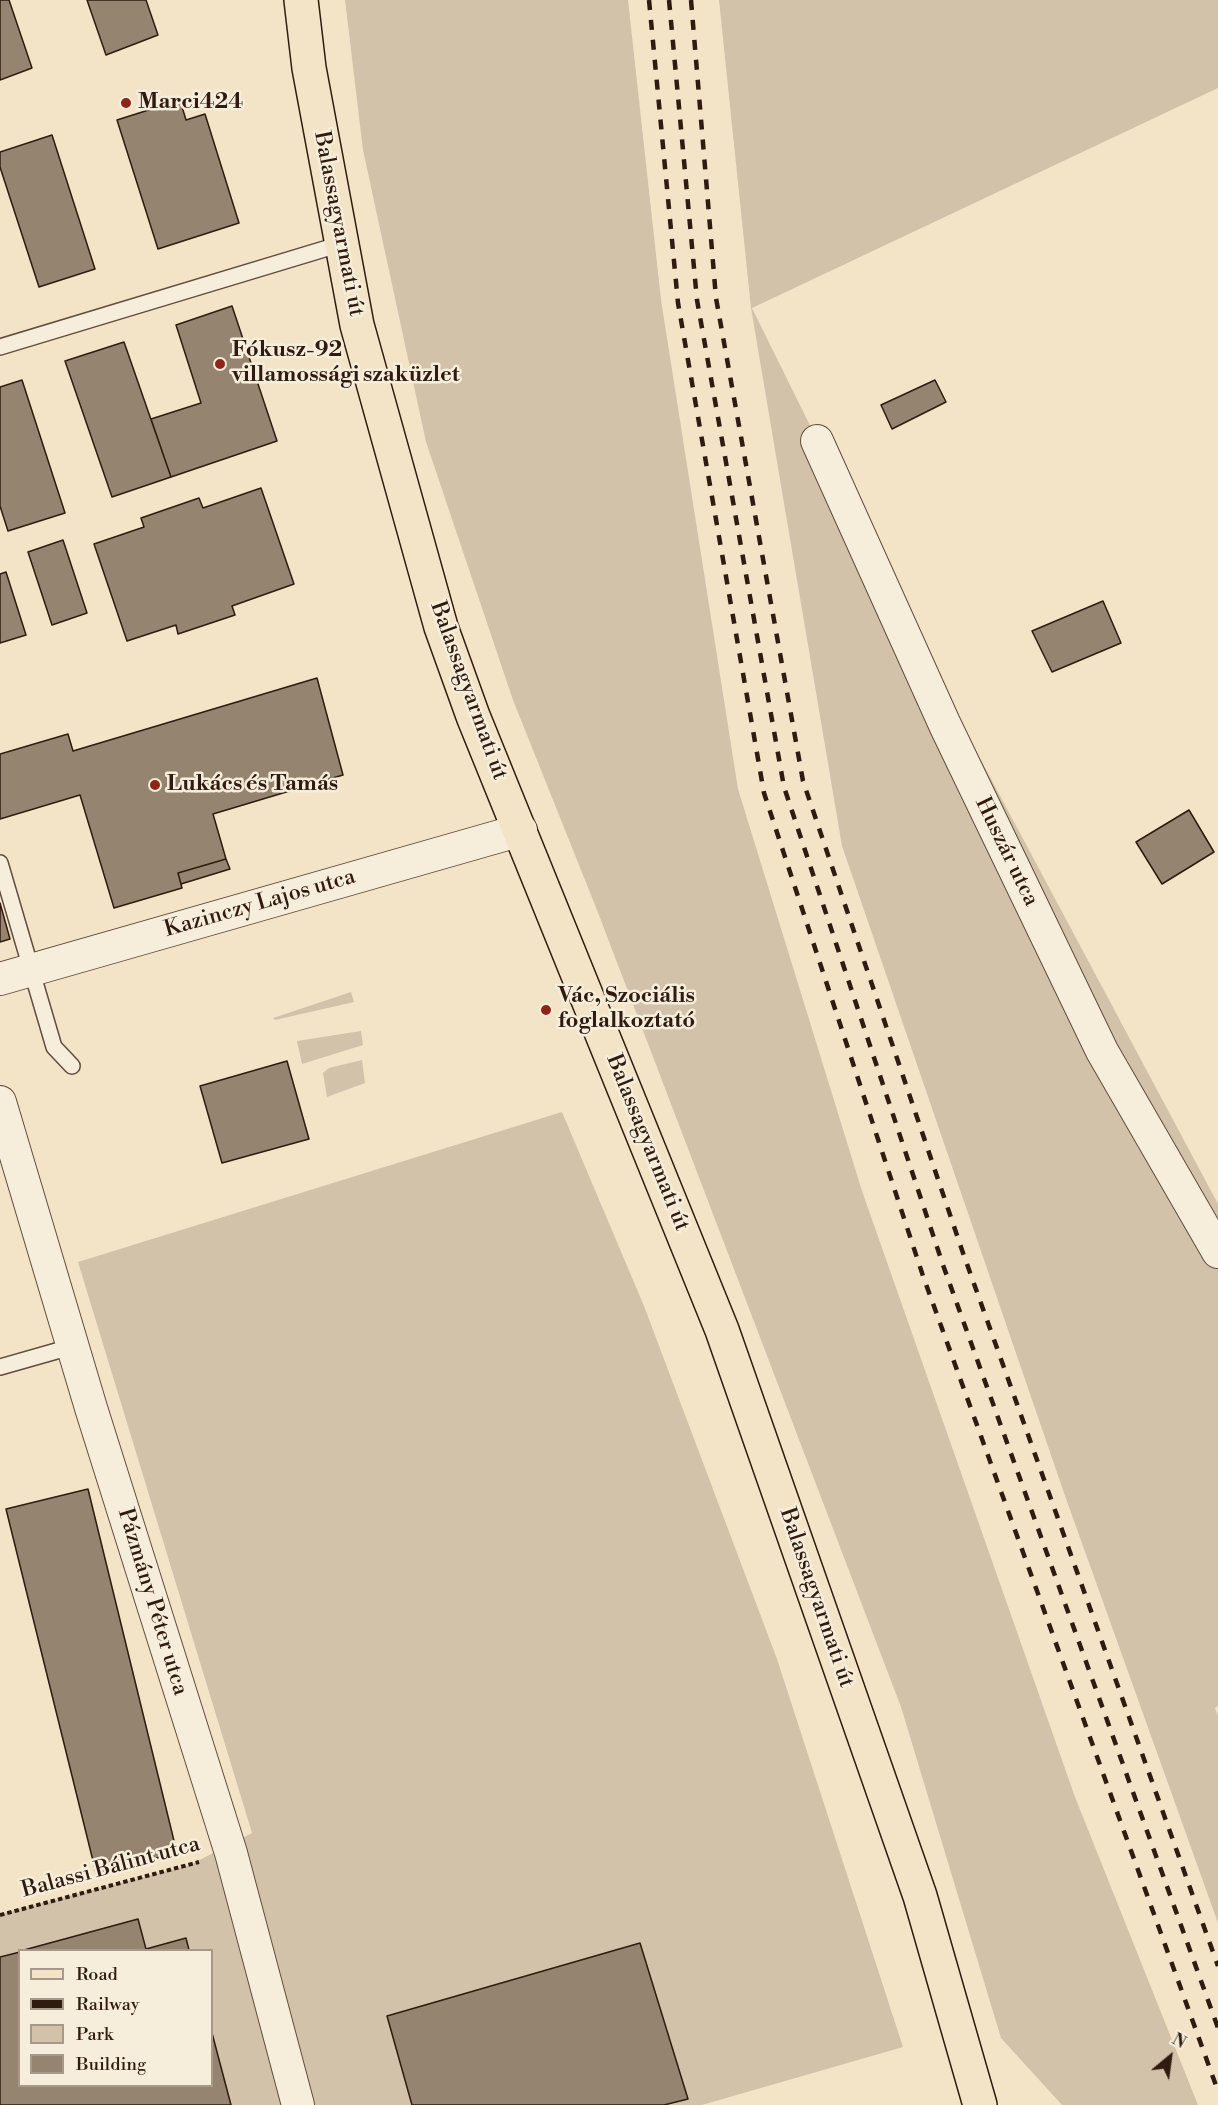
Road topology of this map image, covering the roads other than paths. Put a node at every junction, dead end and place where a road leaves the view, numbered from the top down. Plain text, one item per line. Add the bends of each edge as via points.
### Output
1 (302, 0) edge
2 (341, 244) junction
3 (0, 347) edge
4 (817, 441) dead end
5 (521, 830) junction
6 (0, 863) edge
7 (32, 970) junction
8 (0, 979) edge
9 (72, 1066) dead end
10 (0, 1102) edge
11 (1218, 1252) edge
12 (74, 1346) junction
13 (0, 1367) edge
14 (298, 2105) edge
15 (980, 2105) edge

1 - 2 main road, Balassagyarmati út via 309,68
2 - 3 lane
2 - 5 main road, Balassagyarmati út via 357,325 441,627
4 - 11 street, Huszár utca via 945,725 1102,1051
5 - 7 street, Kazinczy Lajos utca
5 - 15 main road, Balassagyarmati út via 722,1330 920,1896
6 - 7 lane
7 - 8 street, Kazinczy Lajos utca
7 - 9 lane via 54,1047
10 - 12 street, Pázmány Péter utca
12 - 13 lane
12 - 14 street, Pázmány Péter utca via 231,1853

